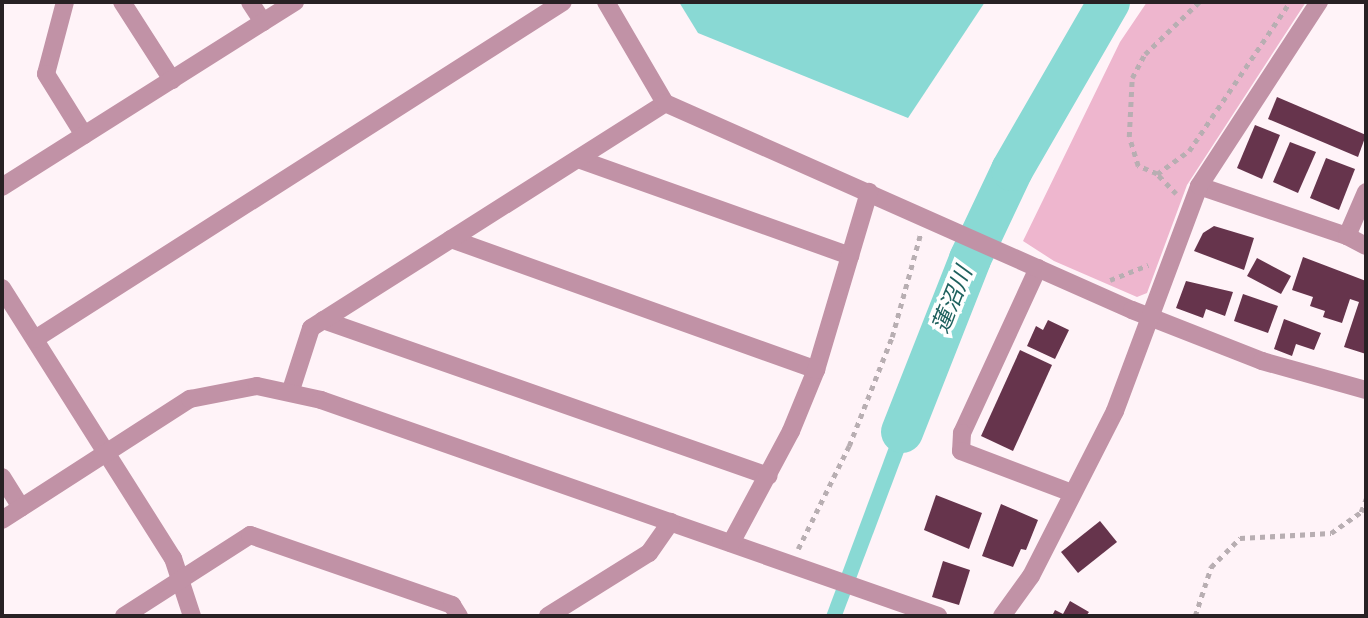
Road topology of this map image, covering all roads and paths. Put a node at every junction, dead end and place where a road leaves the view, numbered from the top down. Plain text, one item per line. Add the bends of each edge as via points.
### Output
1 (65, 2) edge
2 (122, 2) edge
3 (250, 2) edge
4 (295, 2) edge
5 (563, 2) edge
6 (606, 2) edge
7 (1199, 2) edge
8 (1290, 2) edge
9 (1319, 2) edge
10 (263, 22) junction
11 (173, 80) junction
12 (666, 103) junction
13 (85, 135) junction
14 (578, 159) junction
15 (1157, 174) junction
16 (1199, 186) junction
17 (2, 187) edge
18 (869, 191) junction
19 (1366, 192) edge
20 (1173, 207) dead end
21 (927, 218) junction
22 (1347, 236) junction
23 (451, 239) junction
24 (1366, 246) edge
25 (1155, 253) dead end
26 (850, 256) junction
27 (1038, 268) junction
28 (1108, 280) dead end
29 (2, 288) edge
30 (1149, 317) junction
31 (323, 320) junction
32 (34, 339) junction
33 (816, 370) junction
34 (291, 390) junction
35 (1366, 390) edge
36 (106, 452) junction
37 (768, 476) junction
38 (2, 477) edge
39 (1072, 493) junction
40 (1366, 499) edge
41 (21, 507) junction
42 (2, 520) edge
43 (671, 522) junction
44 (731, 543) junction
45 (793, 565) junction
46 (182, 579) junction
47 (124, 616) edge
48 (192, 616) edge
49 (459, 616) edge
50 (548, 616) edge
51 (939, 616) edge
52 (1003, 616) edge
53 (1195, 616) edge

1 - 13 street via 46,74
2 - 11 street
3 - 10 street
4 - 10 street
5 - 32 street
6 - 12 street
7 - 15 path via 1145,54 1132,78 1129,137 1138,166
8 - 15 path via 1189,151
9 - 16 street
10 - 11 street
11 - 13 street
12 - 14 street
12 - 18 street
13 - 17 street
14 - 23 street
14 - 26 street
15 - 20 path via 1177,195
16 - 22 street
16 - 30 street
18 - 21 street
18 - 26 street
19 - 22 street
21 - 27 street
21 - 45 path via 887,349 849,446
22 - 24 street
23 - 31 street
23 - 33 street
25 - 28 path via 1151,264
26 - 33 street
27 - 30 street
27 - 39 street via 962,433 961,451
29 - 32 street
30 - 35 street via 1262,361
30 - 39 street via 1115,411
31 - 34 street via 311,328
31 - 37 street
32 - 36 street
33 - 37 street
34 - 36 street via 257,386 190,400
34 - 43 street
36 - 41 street
36 - 46 street
37 - 44 street
38 - 41 street
39 - 52 street via 1031,576
40 - 53 path via 1361,512 1331,533 1240,538 1211,566
41 - 42 street
43 - 44 street
43 - 50 street via 649,553
44 - 45 street
45 - 51 street
46 - 47 street
46 - 48 street
46 - 49 street via 250,535 452,605

